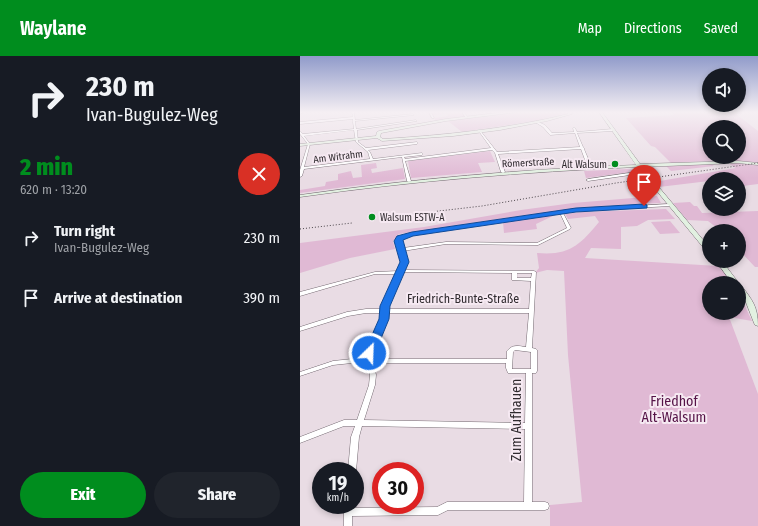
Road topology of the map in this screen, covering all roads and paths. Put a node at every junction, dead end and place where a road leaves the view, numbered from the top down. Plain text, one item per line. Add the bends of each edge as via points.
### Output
1 (315, 134) edge
2 (355, 134) edge
3 (379, 134) edge
4 (443, 134) edge
5 (482, 134) edge
6 (577, 134) edge
7 (616, 134) edge
8 (304, 135) joint
9 (378, 137) junction
10 (415, 137) junction
11 (356, 139) junction
12 (309, 144) junction
13 (417, 144) junction
14 (300, 145) edge
15 (583, 148) junction
16 (365, 149) junction
17 (493, 149) junction
18 (496, 153) junction
19 (422, 154) junction
20 (404, 158) junction
21 (426, 158) junction
22 (372, 160) junction
23 (758, 164) edge
24 (638, 166) junction
25 (590, 168) junction
26 (302, 169) edge
27 (504, 172) junction
28 (643, 172) junction
29 (300, 176) edge
30 (409, 180) junction
31 (588, 180) dead end
32 (300, 196) edge
33 (670, 205) junction
34 (561, 212) junction
35 (702, 242) edge
36 (401, 250) junction
37 (724, 268) edge
38 (400, 272) junction
39 (515, 272) junction
40 (730, 276) edge
41 (534, 280) junction
42 (300, 294) edge
43 (746, 296) edge
44 (384, 310) junction
45 (532, 311) junction
46 (758, 323) edge
47 (300, 329) edge
48 (529, 348) junction
49 (369, 360) junction
50 (509, 361) junction
51 (529, 372) junction
52 (300, 374) edge
53 (358, 423) junction
54 (528, 426) junction
55 (300, 440) edge
56 (353, 462) edge
57 (528, 506) junction
58 (545, 506) dead end
59 (364, 509) edge
60 (348, 514) edge
61 (348, 526) edge

1 - 8 street
2 - 11 street
3 - 9 street
4 - 10 street
5 - 17 street
6 - 15 street
7 - 24 street
8 - 12 street
9 - 10 street via 380,140
9 - 11 street
10 - 13 street
11 - 12 street
11 - 16 street
12 - 14 street
12 - 26 street
13 - 16 street
13 - 19 street
15 - 18 street
15 - 25 street
16 - 22 street
17 - 18 street
17 - 21 street, Am Witrahm
18 - 27 street
19 - 20 street, Am Witrahm
19 - 21 street
20 - 21 street, Am Witrahm
20 - 22 street, Am Witrahm
20 - 30 street
22 - 26 street, Am Witrahm
23 - 24 street, Römerstraße via 738,162
24 - 25 street, Römerstraße
24 - 28 street
25 - 27 street, Römerstraße
26 - 29 street
27 - 30 street, Römerstraße
28 - 31 street
28 - 33 street
30 - 32 street, Römerstraße
33 - 34 street
33 - 35 street
34 - 36 street via 412,234 400,238 398,241
34 - 36 street via 569,228 538,244 446,243
36 - 38 street via 405,262
37 - 40 street
38 - 39 street
38 - 42 street via 375,273
38 - 44 street
39 - 41 street, Zum Aufhauen via 534,272
39 - 41 street via 514,279
41 - 45 street, Zum Aufhauen
43 - 46 street
44 - 45 street, Friedrich-Bunte-Straße
44 - 47 street, Friedrich-Bunte-Straße via 357,312
44 - 49 street via 384,319 369,353
45 - 48 street, Zum Aufhauen
48 - 50 street via 511,349
48 - 51 street, Zum Aufhauen via 534,350 534,371
49 - 50 street
49 - 52 street via 333,363
49 - 53 street via 373,375 372,385
50 - 51 street via 510,371
51 - 54 street, Zum Aufhauen
53 - 54 street
53 - 55 street via 338,425
53 - 56 street
54 - 57 street, Zum Aufhauen
57 - 58 street
57 - 59 street via 447,506 438,511
60 - 61 street

